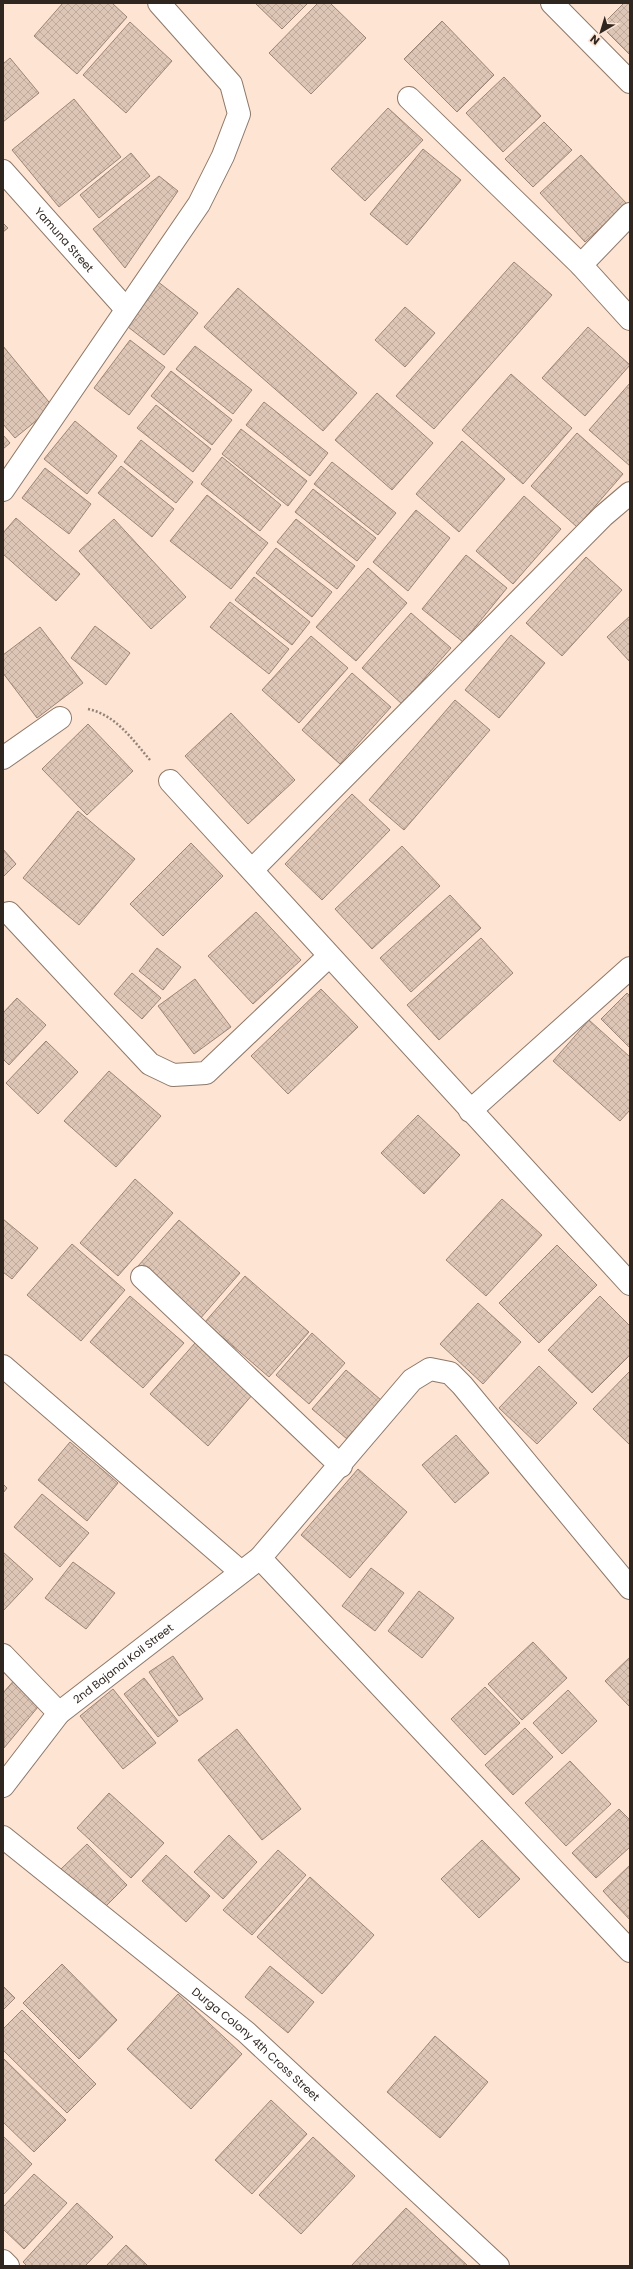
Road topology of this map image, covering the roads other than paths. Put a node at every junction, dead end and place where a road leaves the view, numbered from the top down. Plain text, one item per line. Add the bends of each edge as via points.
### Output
1 (159, 3) edge
2 (552, 3) edge
3 (630, 82) edge
4 (409, 98) dead end
5 (3, 171) edge
6 (630, 214) edge
7 (581, 265) junction
8 (126, 310) junction
9 (630, 319) edge
10 (3, 490) edge
11 (630, 493) edge
12 (60, 718) road end
13 (3, 758) edge
14 (170, 781) road end
15 (252, 870) junction
16 (9, 913) dead end
17 (329, 956) junction
18 (630, 968) edge
19 (470, 1111) junction
20 (142, 1277) dead end
21 (630, 1284) edge
22 (3, 1366) edge
23 (341, 1466) junction
24 (260, 1558) junction
25 (242, 1572) junction
26 (630, 1588) edge
27 (3, 1655) edge
28 (59, 1712) junction
29 (6, 1776) edge
30 (3, 1837) edge
31 (630, 1951) edge
32 (3, 2261) edge
33 (8, 2266) edge
34 (498, 2266) edge

1 - 8 street via 231,84 239,114 223,156 199,204
2 - 3 street
4 - 7 street
5 - 8 street, Yamuna Street
6 - 7 street
7 - 9 street
8 - 10 street
11 - 15 street via 603,516
12 - 13 street
14 - 15 street
15 - 17 street
16 - 17 street via 150,1064 173,1075 206,1073
17 - 19 street
18 - 19 street
19 - 21 street
20 - 23 street
22 - 25 street
23 - 24 street, 2nd Bajanai Koil Street
23 - 26 street, 2nd Bajanai Koil Street via 412,1380 430,1369 450,1373
24 - 25 street, 2nd Bajanai Koil Street
24 - 31 street
25 - 28 street, 2nd Bajanai Koil Street
27 - 28 street
28 - 29 street, 2nd Bajanai Koil Street
30 - 34 street, Durga Colony 4th Cross Street via 246,2032
32 - 33 street

